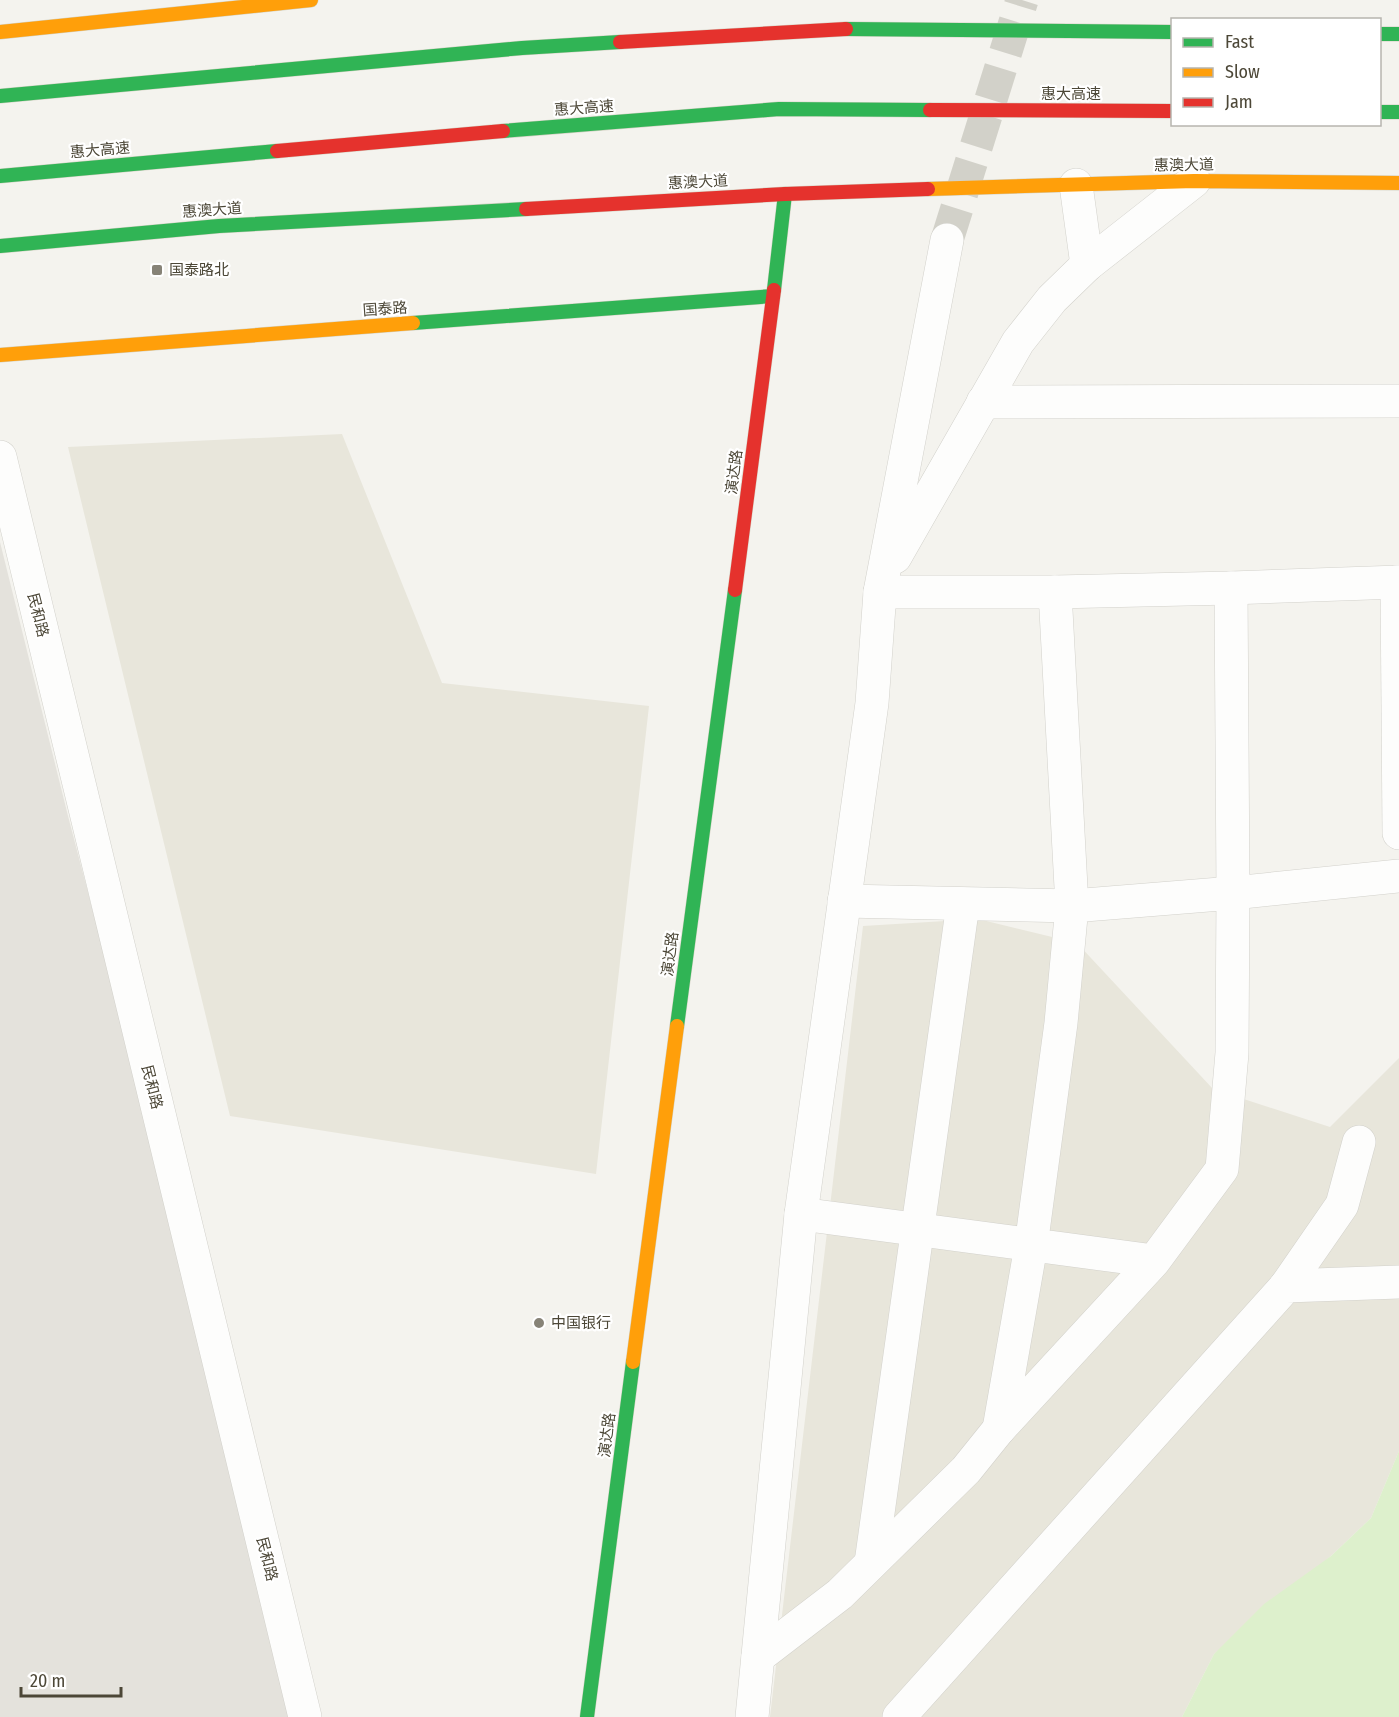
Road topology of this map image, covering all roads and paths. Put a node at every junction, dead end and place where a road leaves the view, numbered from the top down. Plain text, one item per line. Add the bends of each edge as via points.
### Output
1 (311, 0) edge
2 (0, 32) edge
3 (1171, 32) edge
4 (1381, 33) edge
5 (1399, 34) edge
6 (0, 96) edge
7 (1171, 111) edge
8 (1381, 112) edge
9 (1399, 112) edge
10 (0, 176) edge
11 (1194, 181) junction
12 (1399, 183) edge
13 (1076, 185) junction
14 (785, 194) junction
15 (948, 240) tunnel mouth
16 (0, 246) edge
17 (1087, 265) junction
18 (773, 296) junction
19 (0, 355) edge
20 (1399, 400) edge
21 (983, 402) junction
22 (0, 457) edge
23 (1398, 582) edge
24 (881, 586) junction
25 (1231, 588) junction
26 (1055, 592) junction
27 (1399, 833) edge
28 (1399, 876) edge
29 (1233, 893) junction
30 (844, 902) junction
31 (963, 904) junction
32 (1072, 906) junction
33 (1359, 1142) dead end
34 (801, 1214) junction
35 (919, 1230) junction
36 (1031, 1246) junction
37 (1154, 1261) junction
38 (1399, 1282) edge
39 (1286, 1286) junction
40 (999, 1428) junction
41 (872, 1563) junction
42 (758, 1657) junction
43 (305, 1717) edge
44 (586, 1717) edge
45 (753, 1717) edge
46 (899, 1717) edge

1 - 2 main road
3 - 6 main road via 828,29 522,48
4 - 5 main road
7 - 10 main road, 惠大高速 via 779,109
8 - 9 main road
11 - 12 main road, 惠澳大道
11 - 13 main road, 惠澳大道
11 - 17 street
13 - 14 main road, 惠澳大道
13 - 17 street
14 - 16 main road, 惠澳大道 via 219,226
14 - 18 main road, 演达路
15 - 24 street
17 - 21 street via 1052,299 1018,342
18 - 19 main road, 国泰路
18 - 44 main road, 演达路
20 - 21 street
21 - 24 street
22 - 43 street, 民和路
23 - 25 street
23 - 27 street
24 - 26 street
24 - 30 street via 872,703
25 - 26 street
25 - 29 street
26 - 32 street
28 - 29 street
29 - 32 street
29 - 37 street via 1232,1053 1222,1169
30 - 31 street
30 - 34 street
31 - 32 street
31 - 35 street
32 - 36 street via 1061,1023
33 - 39 street via 1342,1205
34 - 35 street
34 - 42 street
35 - 36 street
35 - 41 street
36 - 37 street
36 - 40 street
37 - 40 street
38 - 39 street
39 - 46 street
40 - 41 street via 966,1470
41 - 42 street via 840,1594
42 - 45 street

